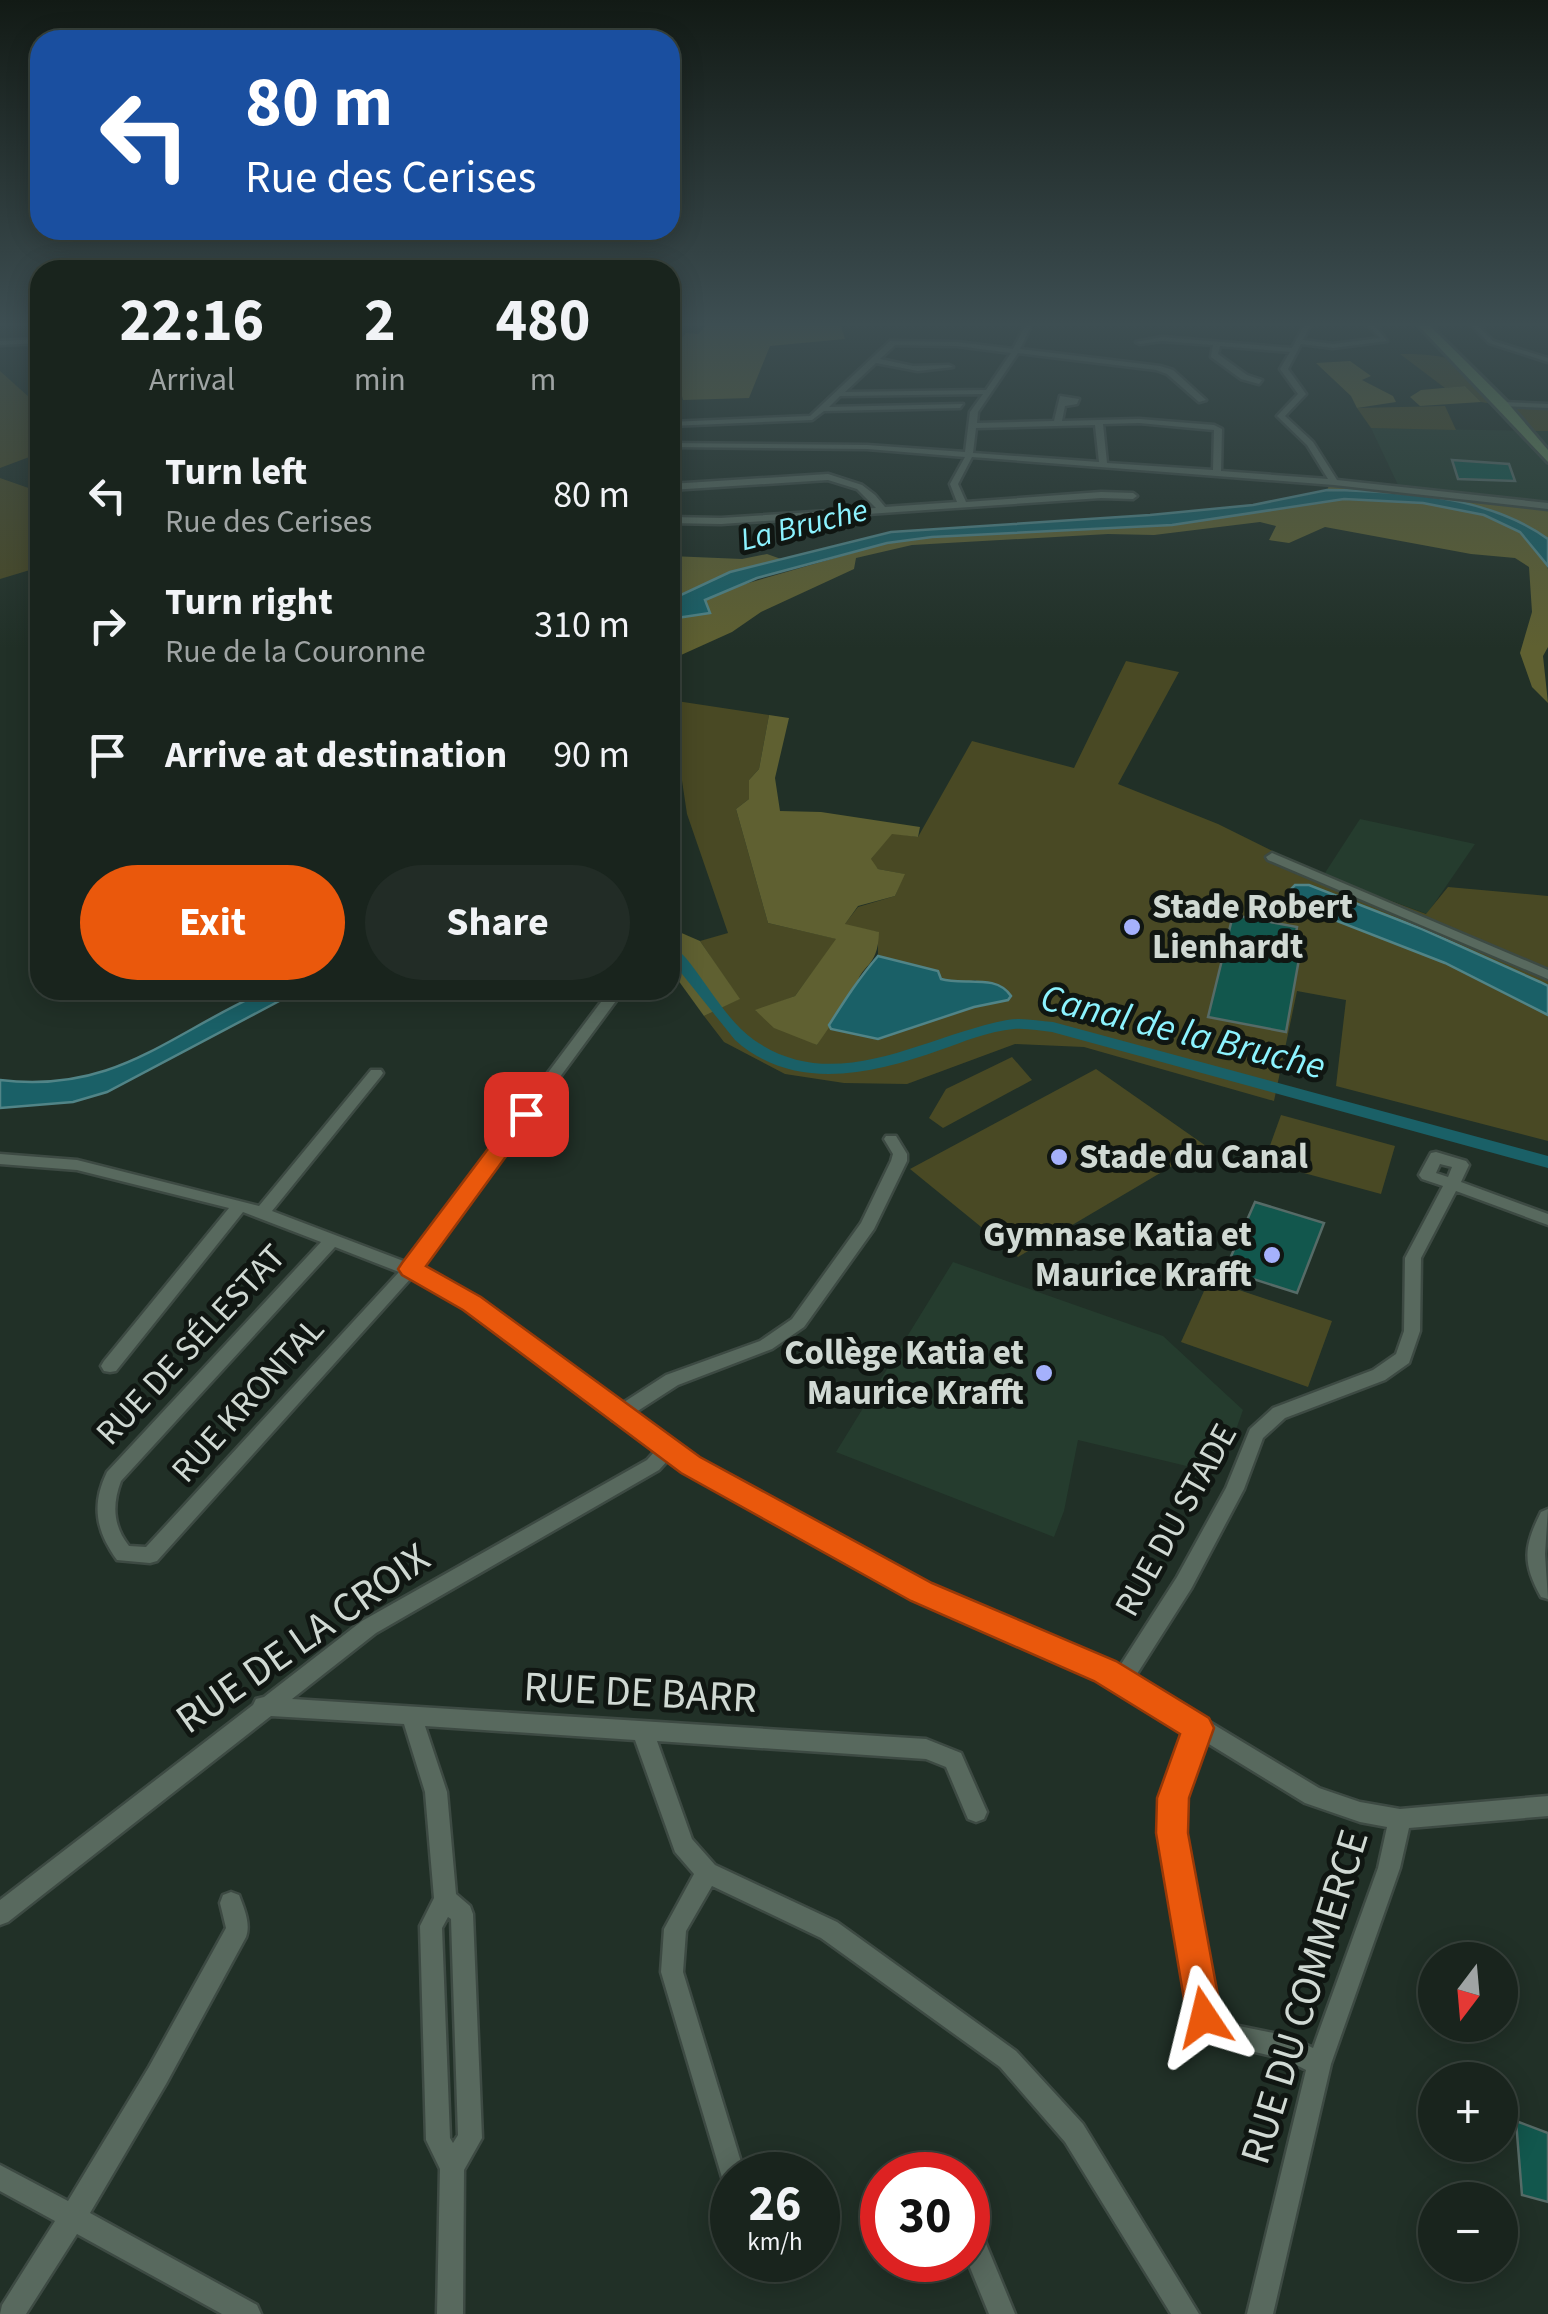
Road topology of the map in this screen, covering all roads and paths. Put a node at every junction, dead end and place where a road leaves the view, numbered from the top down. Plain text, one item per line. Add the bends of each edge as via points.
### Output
1 (971, 432) edge
2 (1100, 432) edge
3 (1218, 432) edge
4 (1298, 432) edge
5 (1526, 432) edge
6 (680, 445) edge
7 (969, 456) junction
8 (1548, 458) edge
9 (1103, 464) junction
10 (860, 471) dead end
11 (1217, 472) junction
12 (841, 479) junction
13 (1334, 482) junction
14 (680, 485) edge
15 (1134, 496) dead end
16 (963, 505) junction
17 (1548, 506) edge
18 (882, 510) junction
19 (680, 520) edge
20 (1272, 856) dead end
21 (1548, 975) edge
22 (611, 1000) edge
23 (376, 1073) dead end
24 (891, 1139) dead end
25 (0, 1159) edge
26 (240, 1205) junction
27 (262, 1213) junction
28 (1548, 1220) edge
29 (333, 1239) junction
30 (410, 1269) junction
31 (110, 1366) dead end
32 (618, 1415) junction
33 (667, 1450) junction
34 (1548, 1517) edge
35 (124, 1554) joint
36 (1548, 1591) edge
37 (1122, 1680) junction
38 (263, 1706) junction
39 (412, 1716) junction
40 (1198, 1728) junction
41 (643, 1732) junction
42 (1548, 1806) edge
43 (976, 1812) dead end
44 (1400, 1819) junction
45 (707, 1873) junction
46 (232, 1903) dead end
47 (0, 1914) edge
48 (1319, 2064) junction
49 (727, 2152) edge
50 (0, 2176) edge
51 (76, 2216) junction
52 (989, 2282) edge
53 (11, 2314) edge
54 (248, 2314) edge
55 (450, 2314) edge
56 (1002, 2314) edge
57 (1186, 2314) edge
58 (1260, 2314) edge

1 - 7 street
2 - 9 street
3 - 11 street
4 - 13 street
5 - 8 main road
6 - 7 street via 830,444
7 - 9 street
7 - 16 street via 954,484
9 - 11 street
10 - 12 street
11 - 13 street
12 - 14 street
12 - 18 street via 870,494
13 - 17 street
15 - 16 street
16 - 18 street
18 - 19 street
20 - 21 street
22 - 30 street, RUE KRONTAL
23 - 27 street
24 - 32 street via 898,1161 871,1220 798,1323 766,1345 672,1380
25 - 26 street via 77,1165
26 - 27 street
26 - 31 street
27 - 29 street
28 - 37 street, RUE DU STADE via 1452,1184 1413,1258 1412,1331 1403,1358 1379,1376 1279,1413 1256,1434 1235,1489 1184,1583
29 - 30 street
29 - 35 street, RUE DE SÉLESTAT via 113,1477 103,1499 111,1538
30 - 32 street via 472,1304
30 - 35 street, RUE KRONTAL via 150,1555
32 - 33 street
33 - 37 street via 922,1592
33 - 38 street, RUE DE LA CROIX via 654,1465 416,1596
34 - 36 street via 1534,1556
37 - 40 street
38 - 39 street, RUE DE BARR
38 - 47 street, RUE DE LA CROIX
39 - 41 street, RUE DE BARR
39 - 55 street via 436,1792 445,1900 431,1926 438,2140 452,2167
40 - 44 street via 1313,1796
40 - 48 street via 1173,1798 1172,1833 1204,2017 1212,2032 1288,2048
41 - 43 street, RUE DE BARR via 926,1749 954,1760
41 - 45 street via 683,1846
42 - 44 street
44 - 48 street, RUE DU COMMERCE
45 - 49 street via 675,1929 672,1972
45 - 57 street via 829,1930 1008,2060 1074,2133
46 - 51 street via 238,1929
48 - 58 street, RUE DU COMMERCE
50 - 51 street
51 - 53 street
51 - 54 street
52 - 56 street

